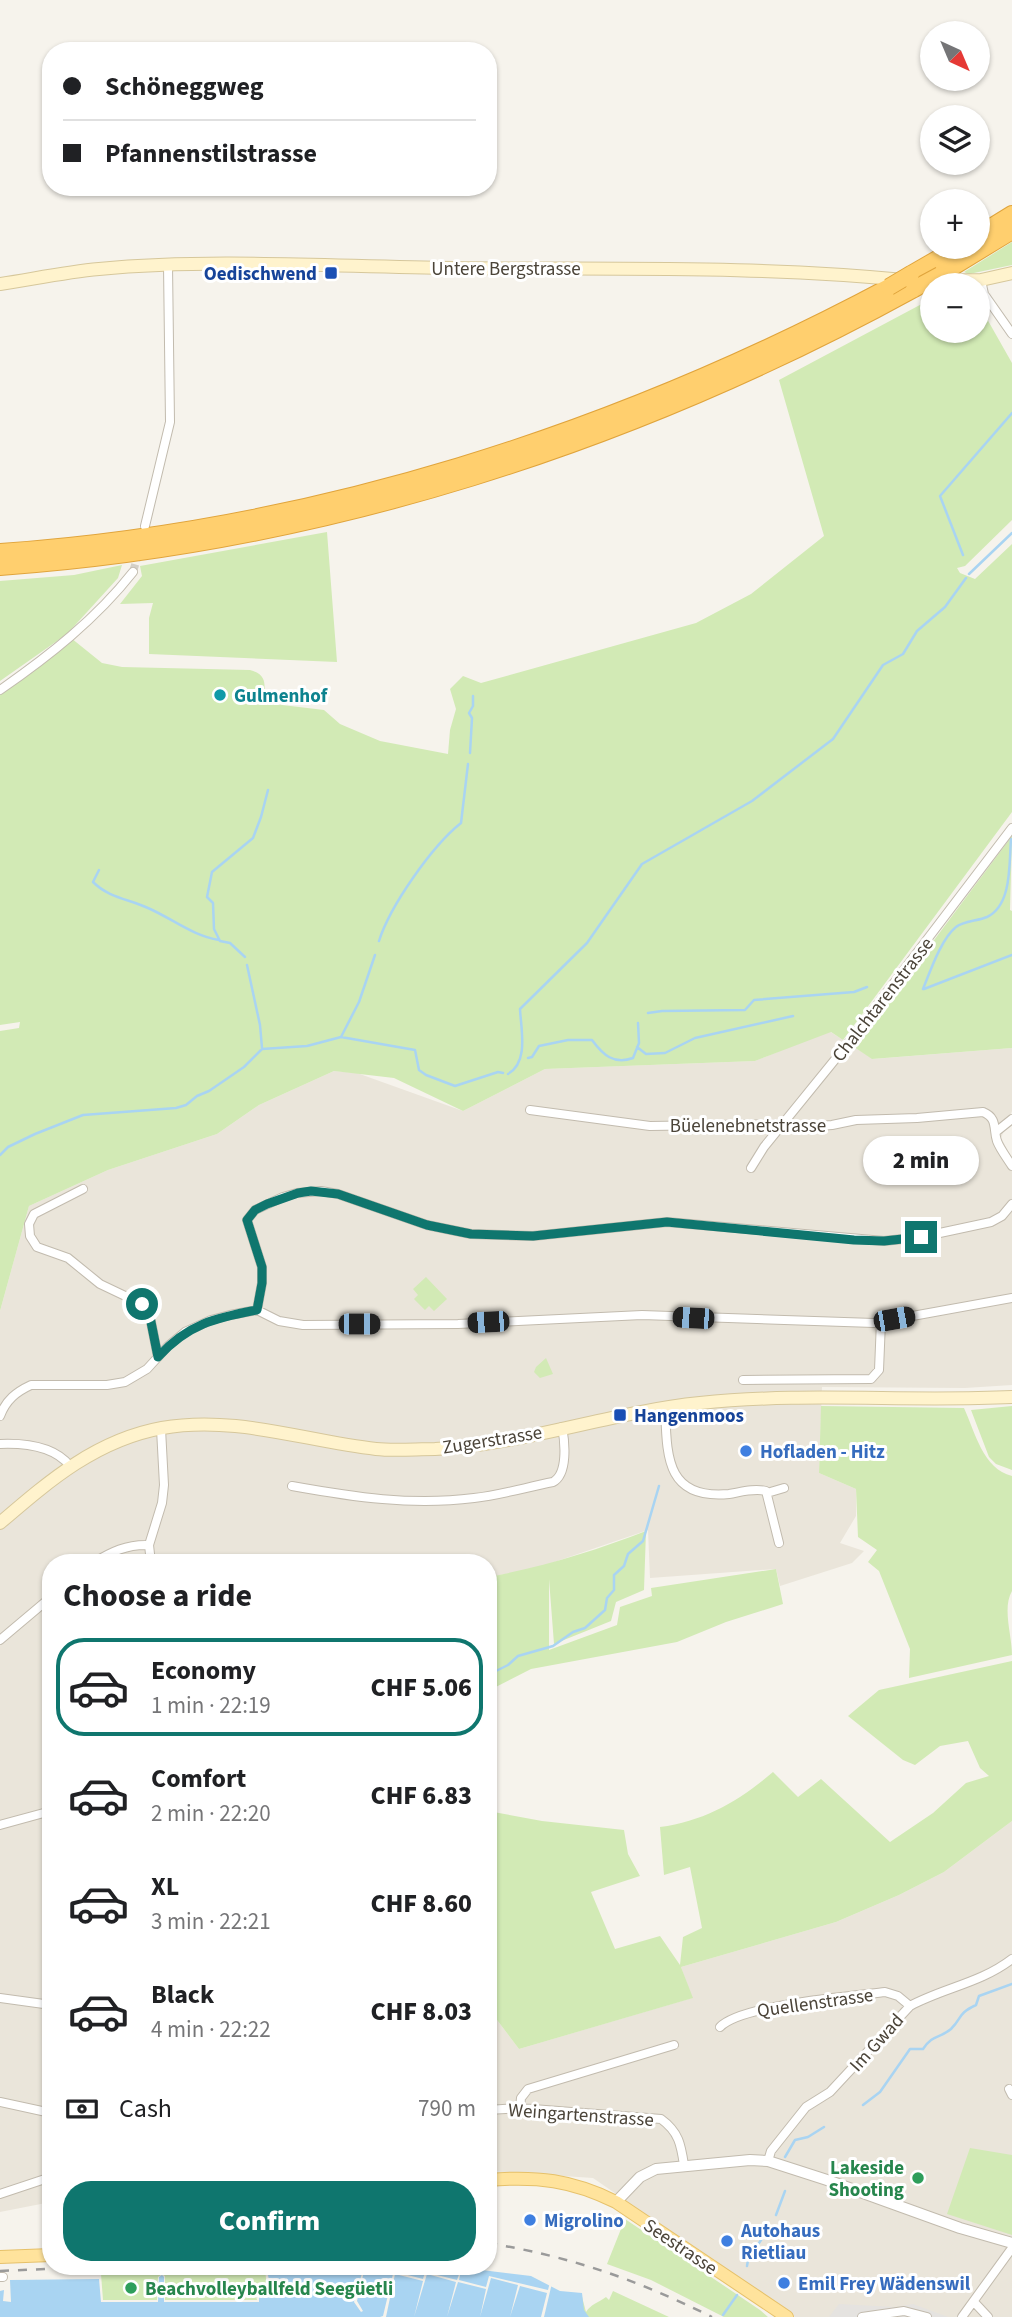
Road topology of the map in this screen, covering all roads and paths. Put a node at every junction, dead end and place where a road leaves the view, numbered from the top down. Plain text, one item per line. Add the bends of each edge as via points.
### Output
1 (1012, 214) edge
2 (990, 228) edge
3 (1012, 231) edge
4 (942, 259) edge
5 (168, 265) junction
6 (1012, 273) edge
7 (990, 278) edge
8 (913, 281) junction
9 (920, 281) edge
10 (0, 284) edge
11 (990, 302) edge
12 (1012, 334) edge
13 (145, 526) dead end
14 (0, 552) edge
15 (0, 567) edge
16 (133, 572) tunnel mouth
17 (0, 690) edge
18 (1012, 828) edge
19 (530, 1110) dead end
20 (1012, 1119) edge
21 (782, 1124) junction
22 (998, 1131) junction
23 (1012, 1166) edge
24 (751, 1168) dead end
25 (83, 1189) dead end
26 (1012, 1204) edge
27 (1012, 1298) edge
28 (257, 1310) junction
29 (881, 1321) junction
30 (158, 1357) junction
31 (743, 1380) dead end
32 (1012, 1397) edge
33 (665, 1407) junction
34 (0, 1416) edge
35 (562, 1427) junction
36 (161, 1429) junction
37 (0, 1444) edge
38 (70, 1466) junction
39 (292, 1486) dead end
40 (784, 1488) dead end
41 (767, 1493) junction
42 (0, 1523) edge
43 (779, 1544) dead end
44 (149, 1545) junction
45 (110, 1554) edge
46 (150, 1554) edge
47 (42, 1605) edge
48 (0, 1640) edge
49 (42, 1813) edge
50 (0, 1825) edge
51 (1012, 1959) edge
52 (0, 1998) edge
53 (42, 2004) edge
54 (909, 2006) junction
55 (720, 2027) dead end
56 (674, 2045) dead end
57 (0, 2102) edge
58 (520, 2108) junction
59 (497, 2109) edge
60 (42, 2111) edge
61 (768, 2161) junction
62 (684, 2165) junction
63 (497, 2180) edge
64 (42, 2181) edge
65 (0, 2194) edge
66 (616, 2202) junction
67 (1012, 2245) edge
68 (42, 2255) edge
69 (0, 2257) edge
70 (974, 2302) junction
71 (787, 2317) edge
72 (862, 2317) edge
73 (927, 2317) edge
74 (962, 2317) edge
75 (988, 2317) edge

1 - 2 highway
3 - 8 highway, bridge via 940,275
4 - 8 highway
5 - 9 main road, Untere Bergstrasse via 737,268
5 - 10 main road, Untere Bergstrasse via 100,269
5 - 13 street via 170,422
6 - 7 main road, Untere Bergstrasse
8 - 14 highway, bridge via 889,287 664,394 468,464 217,525
8 - 15 highway via 793,353 706,392 596,437 461,482 243,534 122,554
11 - 12 street
16 - 17 street via 71,638
18 - 21 street, Chalchtarenstrasse
19 - 21 street, Büelenebnetstrasse via 650,1126
20 - 22 street
21 - 22 street, Büelenebnetstrasse via 806,1127 984,1112
21 - 24 street, Chalchtarenstrasse
22 - 23 street via 998,1141
25 - 30 street via 34,1214 30,1236 37,1247 68,1258 100,1284 142,1304 150,1317
26 - 28 street via 991,1222 884,1241 667,1222 504,1237 427,1225 338,1194 298,1193 255,1210 247,1220 262,1267
27 - 29 street
28 - 29 street via 279,1321 303,1325 458,1324 642,1315
28 - 30 street via 198,1325
29 - 31 street via 879,1370 871,1379
30 - 34 street via 147,1369 107,1385 31,1385 7,1401
32 - 33 main road, Zugerstrasse via 775,1398
33 - 35 main road, Zugerstrasse
33 - 41 street via 669,1462 680,1483 710,1493
35 - 36 main road, Zugerstrasse via 466,1446 417,1449 377,1449 211,1424
35 - 39 street via 561,1475 554,1482 477,1498 433,1501 355,1498
36 - 38 main road, Zugerstrasse via 116,1441
36 - 44 street via 164,1485
37 - 38 street via 49,1450
38 - 42 main road, Zugerstrasse
40 - 41 street
41 - 43 street
44 - 45 street via 132,1545
44 - 46 street
47 - 48 street
49 - 50 street
51 - 54 street, Im Gwad via 981,1979
52 - 53 street
54 - 55 street, Quellenstrasse via 885,1992 754,2010 730,2018
54 - 61 street, Im Gwad via 831,2092 806,2107
56 - 58 street via 528,2089
57 - 60 street
58 - 59 street, Weingartenstrasse
58 - 62 street, Weingartenstrasse via 661,2119 680,2139
61 - 62 street
61 - 67 street
62 - 66 street via 648,2172
63 - 66 main road, Seestrasse via 551,2179
64 - 65 street
66 - 71 main road, Seestrasse
67 - 70 street
68 - 69 main road
70 - 74 street
70 - 75 street
72 - 73 street via 904,2311

